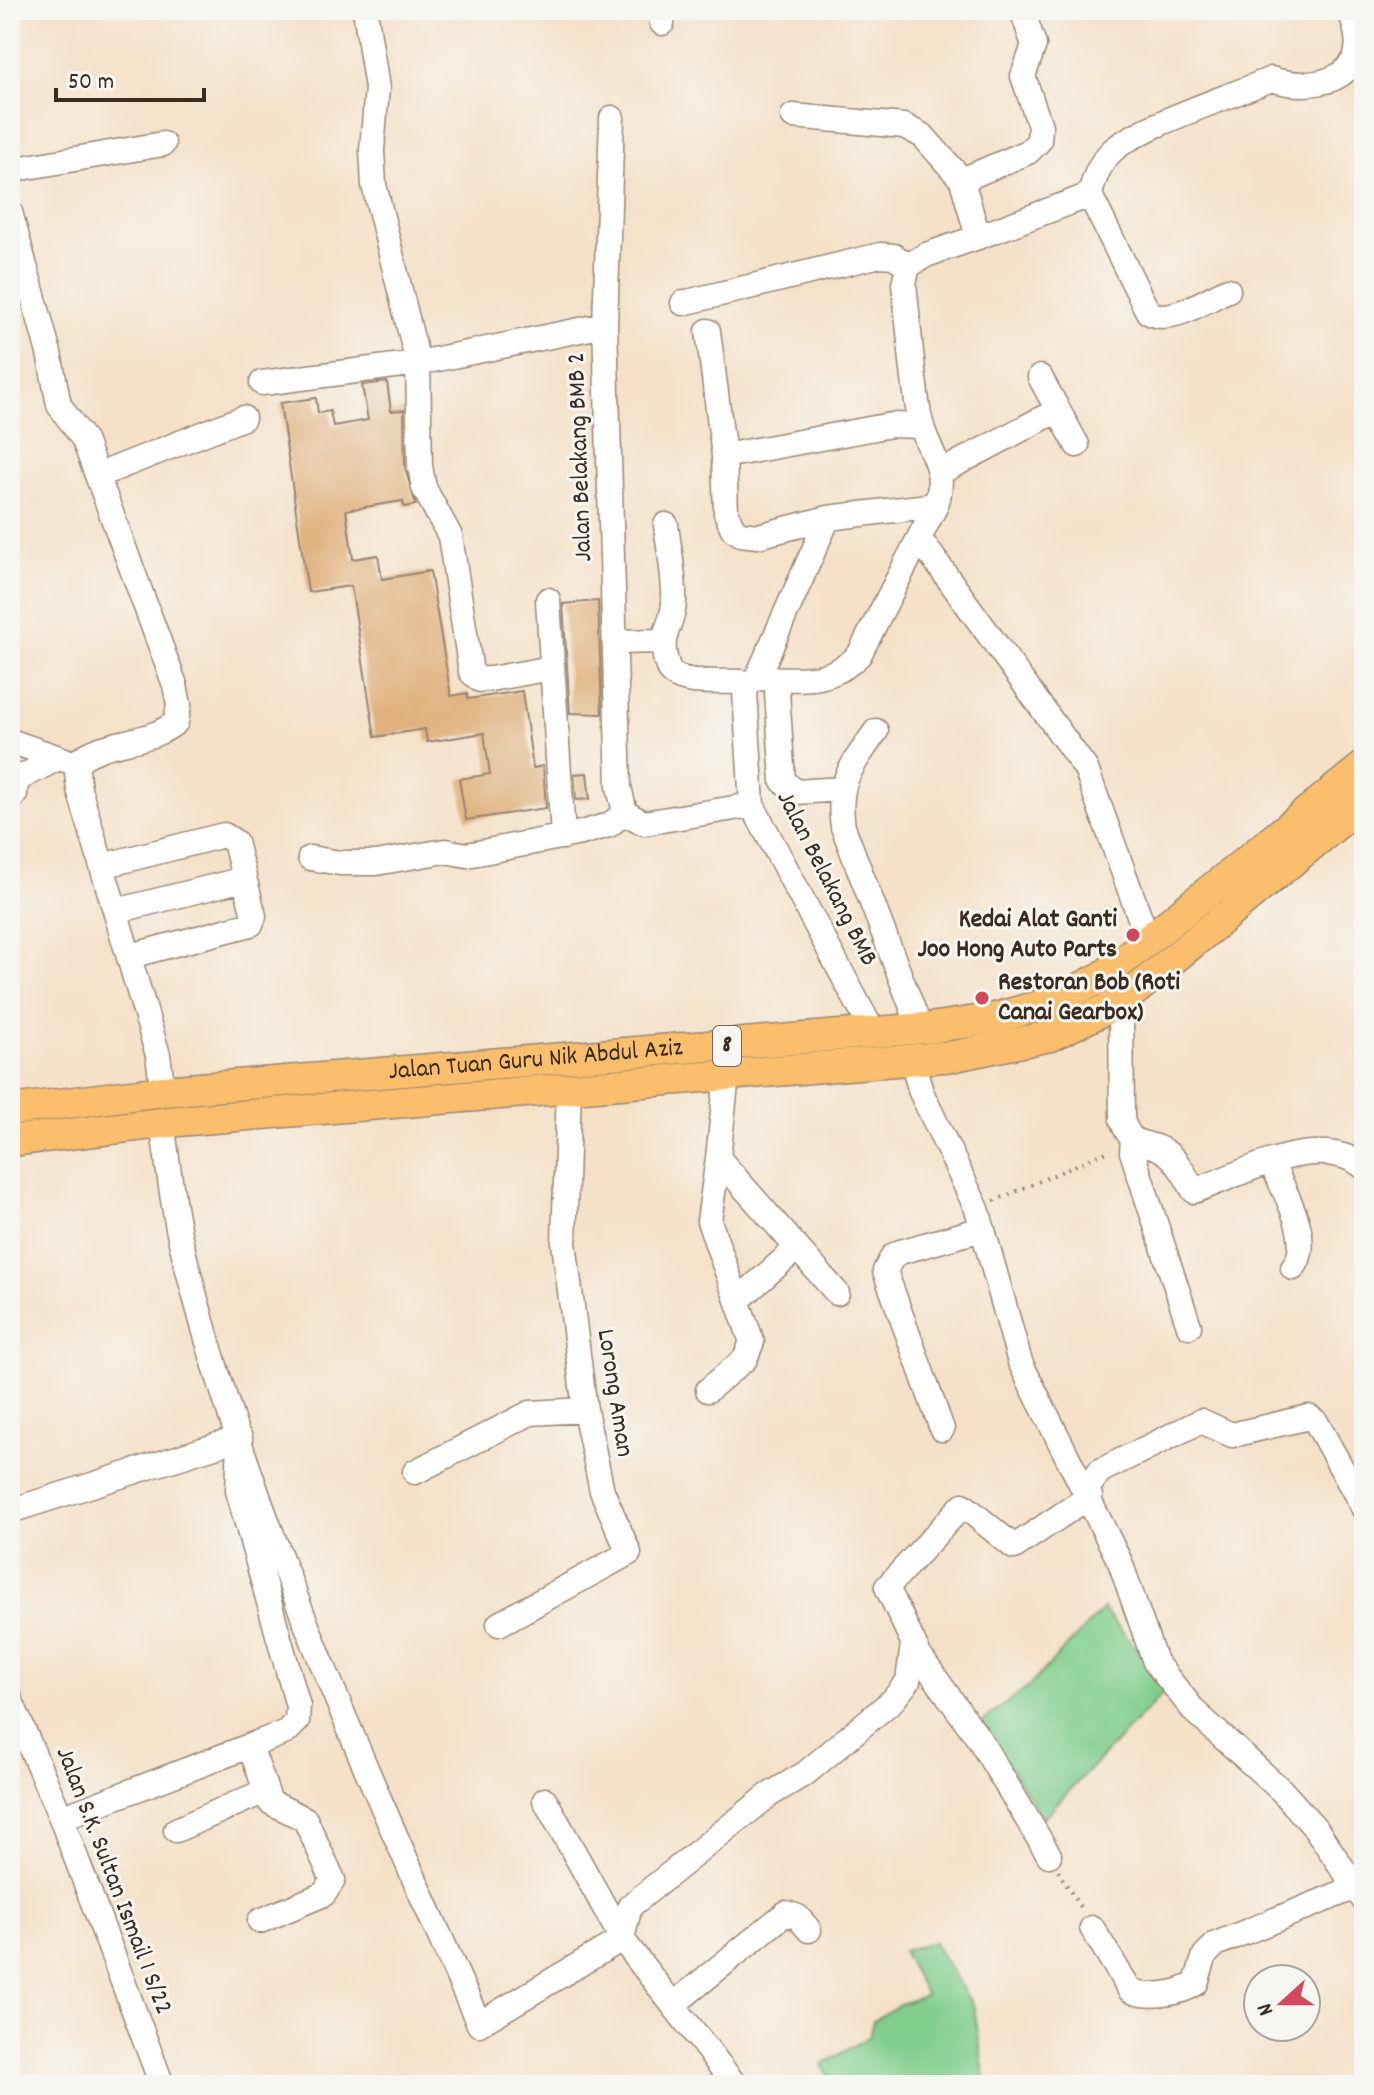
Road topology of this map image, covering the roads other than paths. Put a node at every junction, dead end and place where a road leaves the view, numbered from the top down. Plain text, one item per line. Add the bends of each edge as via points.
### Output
1 (365, 10) edge
2 (1022, 10) edge
3 (1350, 10) edge
4 (793, 116) dead end
5 (612, 118) dead end
6 (163, 144) dead end
7 (10, 170) edge
8 (962, 180) junction
9 (1090, 195) junction
10 (10, 212) edge
11 (978, 237) junction
12 (908, 266) junction
13 (1228, 290) dead end
14 (683, 303) dead end
15 (605, 325) junction
16 (708, 331) dead end
17 (418, 363) junction
18 (1040, 377) dead end
19 (262, 383) dead end
20 (1058, 410) junction
21 (243, 418) dead end
22 (922, 426) junction
23 (1077, 445) dead end
24 (724, 456) junction
25 (941, 472) junction
26 (99, 475) junction
27 (936, 505) junction
28 (828, 518) junction
29 (666, 525) dead end
30 (919, 538) junction
31 (548, 600) dead end
32 (663, 641) junction
33 (615, 642) junction
34 (552, 668) junction
35 (753, 681) junction
36 (777, 692) dead end
37 (876, 731) dead end
38 (10, 741) edge
39 (67, 760) junction
40 (1364, 766) edge
41 (842, 789) junction
42 (10, 800) edge
43 (1364, 802) edge
44 (752, 805) junction
45 (625, 813) junction
46 (563, 837) junction
47 (310, 858) dead end
48 (102, 866) junction
49 (244, 879) junction
50 (116, 911) junction
51 (1148, 940) junction
52 (130, 956) junction
53 (1121, 1002) junction
54 (920, 1028) junction
55 (873, 1032) junction
56 (912, 1060) junction
57 (400, 1070) junction
58 (727, 1075) junction
59 (569, 1088) junction
60 (163, 1091) junction
61 (406, 1101) junction
62 (10, 1110) edge
63 (162, 1123) junction
64 (1133, 1140) junction
65 (10, 1141) edge
66 (718, 1158) junction
67 (1272, 1164) junction
68 (1364, 1167) edge
69 (980, 1219) junction
70 (797, 1248) junction
71 (1293, 1268) dead end
72 (837, 1293) dead end
73 (738, 1300) junction
74 (1189, 1326) dead end
75 (708, 1390) dead end
76 (585, 1410) junction
77 (942, 1429) dead end
78 (240, 1438) junction
79 (415, 1472) dead end
80 (1088, 1493) junction
81 (1364, 1509) edge
82 (10, 1511) edge
83 (499, 1624) dead end
84 (913, 1644) junction
85 (10, 1699) edge
86 (250, 1746) junction
87 (265, 1791) junction
88 (545, 1800) dead end
89 (61, 1818) junction
90 (176, 1830) dead end
91 (1049, 1855) road end
92 (1360, 1894) edge
93 (260, 1921) dead end
94 (1092, 1928) road end
95 (809, 1930) dead end
96 (622, 1939) junction
97 (674, 2004) junction
98 (162, 2085) edge
99 (735, 2085) edge

1 - 17 street via 377,88 374,185
2 - 8 street via 1034,45 1023,76 1040,126 1039,141 1028,152
3 - 9 street via 1357,35 1355,59 1342,73 1292,86 1271,79 1142,134 1113,150 1095,172
4 - 8 street via 904,126 923,136
5 - 15 street
6 - 7 street
8 - 11 street
9 - 11 street
9 - 13 street via 1155,317 1170,316
10 - 26 street via 59,405 84,440
11 - 12 street
12 - 14 street via 885,254
12 - 22 street via 904,284
15 - 17 street, Jalan Belakang BMB 2
15 - 33 street, Jalan Belakang BMB 2
16 - 24 street
17 - 19 street, Jalan Belakang BMB 2
17 - 34 street via 420,466 424,488 450,536 471,672 480,680
18 - 20 street
20 - 23 street
20 - 25 street
21 - 26 street
22 - 24 street via 891,425
22 - 25 street
24 - 28 street via 726,513 741,534 758,536
25 - 27 street
26 - 39 street via 179,705 176,722 166,731
27 - 28 street
27 - 30 street
28 - 35 street
29 - 32 street via 674,605
30 - 35 street via 859,655 843,671 824,678
30 - 51 street via 1086,769
31 - 34 street
32 - 33 street
32 - 35 street via 669,670 679,680
33 - 45 street, Jalan Belakang BMB 2 via 619,787
34 - 46 street
35 - 44 street, Jalan Belakang BMB via 745,692
36 - 41 street via 783,781 796,792
37 - 41 street
38 - 39 street
39 - 42 street via 16,780
39 - 48 street
40 - 51 main road, Jalan Tuan Guru Nik Abdul Aziz / 8
41 - 54 street via 843,827
43 - 53 main road, Jalan Tuan Guru Nik Abdul Aziz / 8
44 - 45 street via 644,823
44 - 55 street, Jalan Belakang BMB
45 - 46 street via 609,825
46 - 47 street via 467,855 445,851 376,863
48 - 49 street via 228,836 235,842
48 - 50 street
49 - 50 street
49 - 52 street via 254,916 251,924
50 - 52 street
51 - 54 main road, Jalan Tuan Guru Nik Abdul Aziz / 8 via 1102,977 1052,1002 995,1018
52 - 60 street
53 - 56 main road, Jalan Tuan Guru Nik Abdul Aziz / 8 via 1050,1036
53 - 64 street via 1122,1120
54 - 55 main road, Jalan Tuan Guru Nik Abdul Aziz / 8
55 - 57 main road, Jalan Tuan Guru Nik Abdul Aziz / 8
56 - 58 main road, Jalan Tuan Guru Nik Abdul Aziz / 8
56 - 69 street via 921,1092
57 - 60 main road, Jalan Tuan Guru Nik Abdul Aziz / 8
57 - 61 main road via 414,1088
58 - 59 main road, Jalan Tuan Guru Nik Abdul Aziz / 8
58 - 66 street
59 - 61 main road, Jalan Tuan Guru Nik Abdul Aziz / 8
59 - 76 street, Lorong Aman via 564,1243
60 - 62 main road, Jalan Tuan Guru Nik Abdul Aziz / 8
61 - 63 main road, Jalan Tuan Guru Nik Abdul Aziz / 8
63 - 65 main road, Jalan Tuan Guru Nik Abdul Aziz / 8
63 - 78 street via 180,1239
64 - 67 street via 1167,1153 1194,1191
64 - 74 street via 1132,1152
66 - 70 street
66 - 73 street via 709,1221
67 - 68 street via 1322,1150
67 - 71 street via 1300,1236 1302,1250
69 - 77 street via 900,1252 885,1271
69 - 80 street via 1020,1362
70 - 72 street
70 - 73 street
73 - 75 street via 752,1348
76 - 79 street via 530,1413
76 - 83 street, Lorong Aman via 602,1491 629,1553
78 - 82 street
78 - 86 street via 238,1491 299,1714 293,1728
78 - 96 street via 337,1697 479,2024
80 - 81 street via 1100,1471 1201,1421 1232,1435 1309,1417
80 - 84 street via 1014,1547 963,1505 887,1587
80 - 92 street via 1120,1562 1155,1662 1167,1680 1282,1791 1316,1829
84 - 91 street via 979,1739
84 - 96 street via 910,1677 893,1700 630,1906
85 - 89 street, Jalan S.K. Sultan Ismail 1 S/22
86 - 87 street
86 - 89 street
87 - 90 street
87 - 93 street via 273,1805 305,1819 333,1880 324,1894
88 - 96 street
89 - 98 street, Jalan S.K. Sultan Ismail 1 S/22
92 - 94 street via 1216,1944 1205,1955 1196,1983 1147,1995 1126,1985
95 - 97 street via 786,1913
96 - 97 street
97 - 99 street

